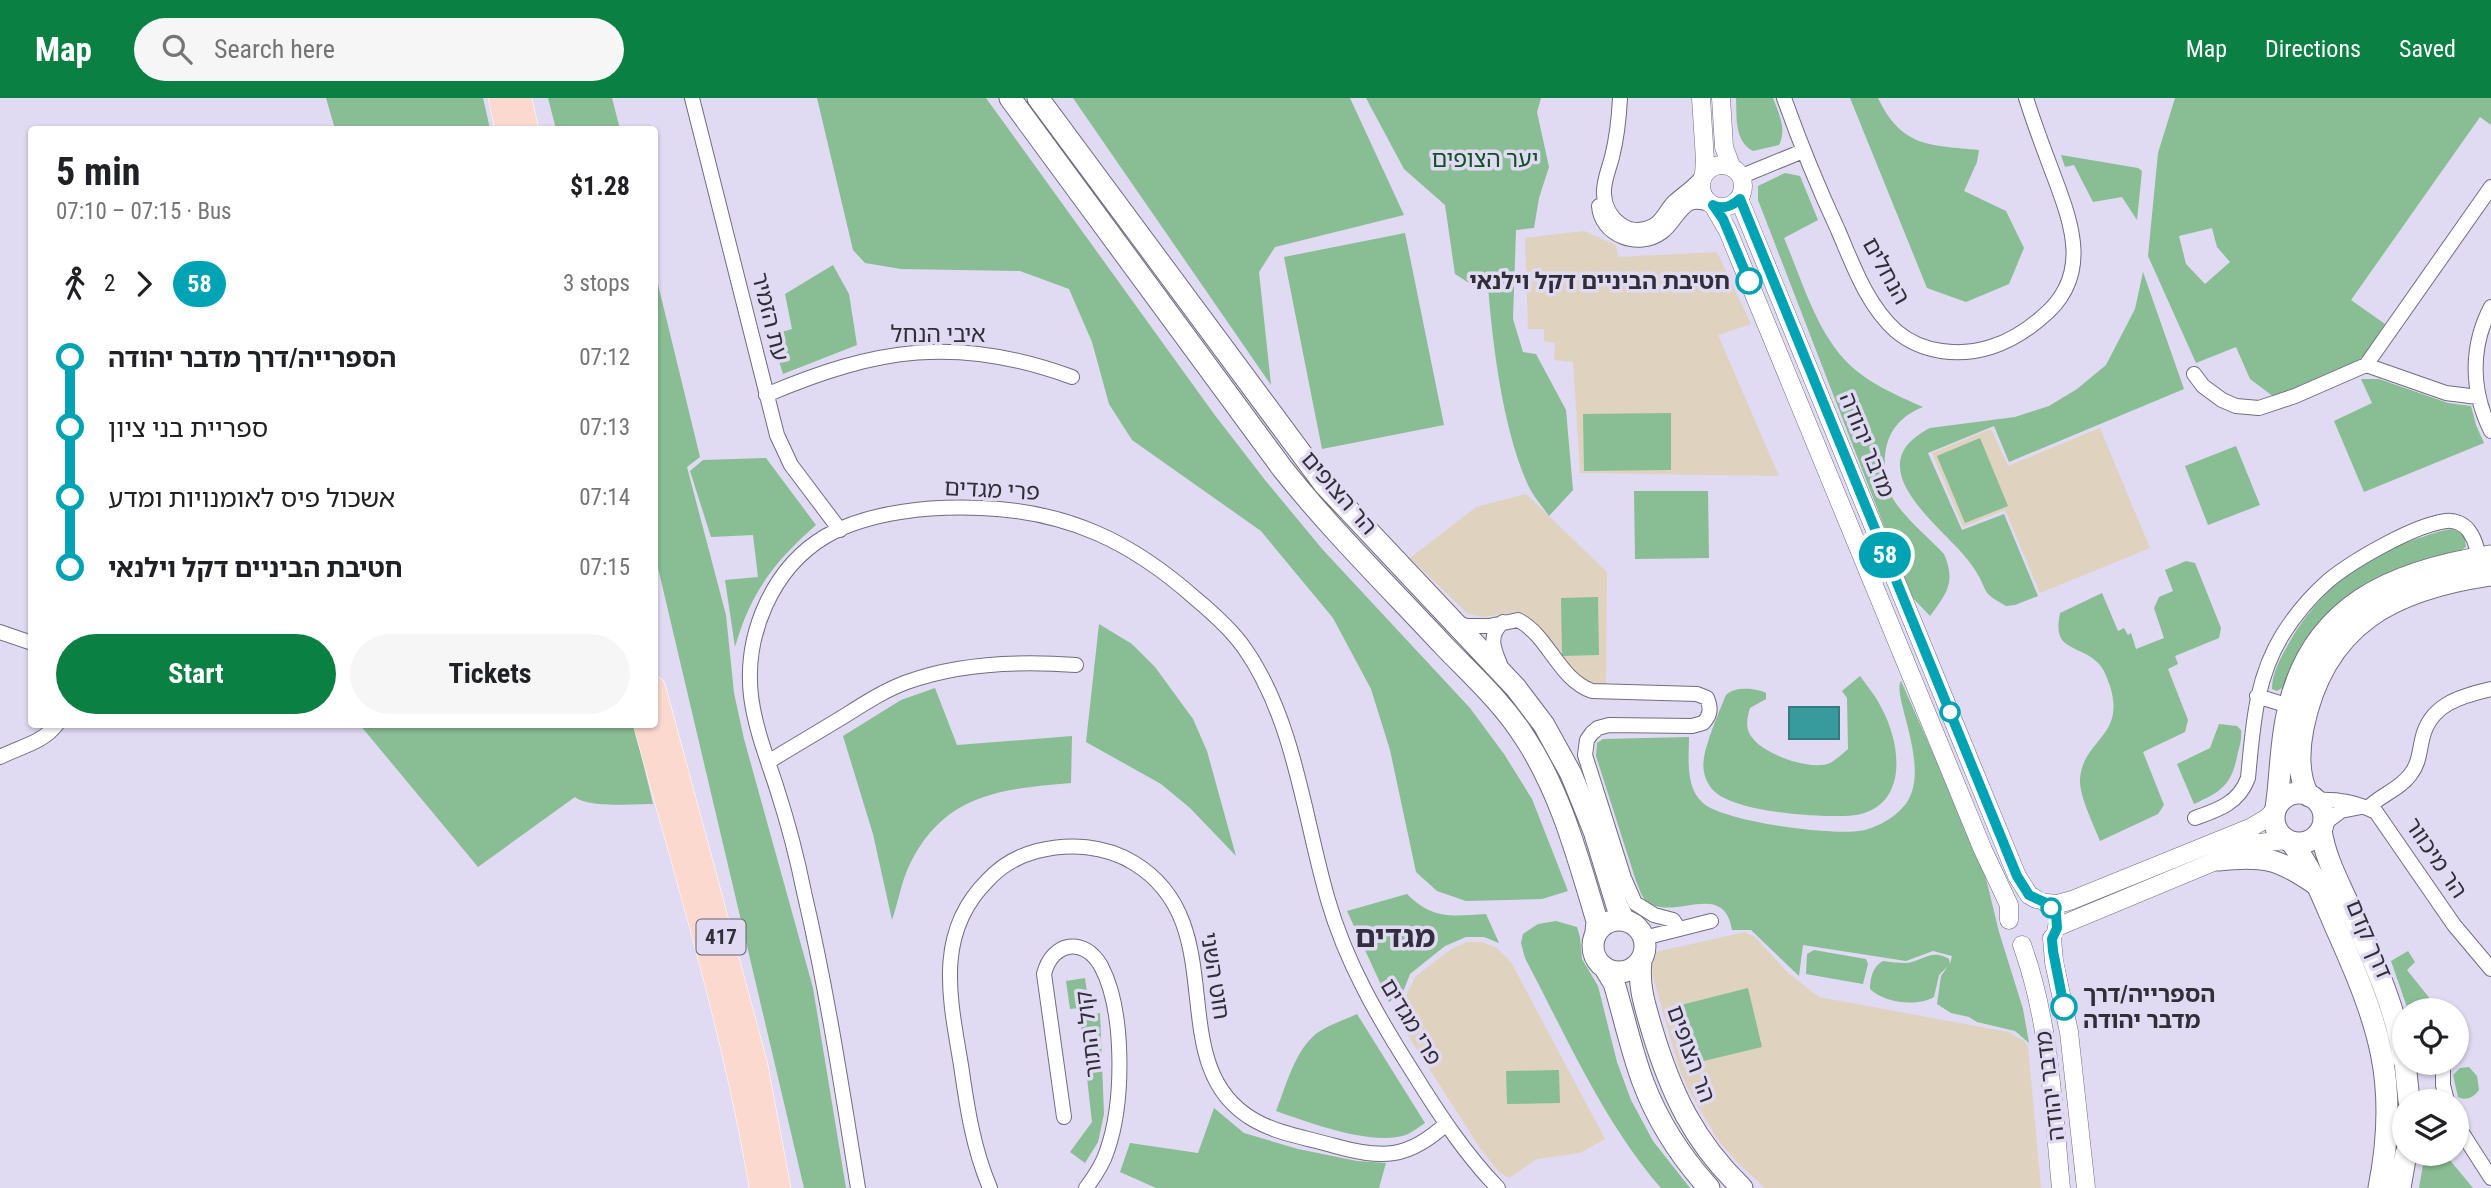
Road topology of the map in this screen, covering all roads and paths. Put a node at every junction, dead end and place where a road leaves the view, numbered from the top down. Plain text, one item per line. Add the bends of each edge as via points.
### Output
1 (500, 98) edge
2 (520, 98) edge
3 (692, 98) edge
4 (1010, 98) edge
5 (1038, 98) edge
6 (1620, 98) edge
7 (1701, 98) edge
8 (1721, 98) edge
9 (1784, 98) edge
10 (2026, 98) edge
11 (506, 126) edge
12 (526, 126) edge
13 (1803, 151) junction
14 (1737, 171) junction
15 (1703, 176) junction
16 (1606, 177) junction
17 (2491, 187) edge
18 (1740, 199) junction
19 (1711, 204) junction
20 (2491, 307) edge
21 (2366, 365) junction
22 (2194, 374) dead end
23 (1072, 377) dead end
24 (766, 395) junction
25 (2478, 397) junction
26 (2491, 431) edge
27 (840, 530) junction
28 (2487, 563) edge
29 (1503, 622) junction
30 (1454, 623) junction
31 (0, 632) edge
32 (28, 642) edge
33 (1076, 665) dead end
34 (1504, 676) junction
35 (2491, 689) edge
36 (2257, 696) junction
37 (658, 703) edge
38 (2289, 706) junction
39 (54, 728) edge
40 (646, 728) edge
41 (0, 757) edge
42 (768, 762) junction
43 (2312, 798) junction
44 (2368, 808) junction
45 (2276, 809) junction
46 (2195, 818) dead end
47 (2321, 827) junction
48 (2289, 841) junction
49 (2218, 860) junction
50 (2317, 885) junction
51 (2041, 901) junction
52 (1624, 920) junction
53 (2009, 920) junction
54 (1711, 921) dead end
55 (1679, 929) junction
56 (1597, 932) junction
57 (2055, 933) junction
58 (1644, 938) junction
59 (2022, 945) junction
60 (1641, 961) junction
61 (2491, 969) edge
62 (1606, 970) junction
63 (2392, 1008) edge
64 (1064, 1116) dead end
65 (1446, 1124) junction
66 (2469, 1144) edge
67 (2404, 1166) edge
68 (2491, 1178) edge
69 (761, 1188) edge
70 (779, 1188) edge
71 (859, 1188) edge
72 (990, 1188) edge
73 (1086, 1188) edge
74 (1498, 1188) edge
75 (1709, 1188) edge
76 (1742, 1188) edge
77 (2061, 1188) edge
78 (2086, 1188) edge
79 (2379, 1188) edge
80 (2400, 1188) edge

1 - 11 main road
2 - 12 main road
3 - 24 street, עת הזמיר
4 - 56 main road, הר הצופים via 1298,488 1498,703 1525,738 1572,839
5 - 30 main road, הר הצופים via 1300,454
6 - 16 street
7 - 15 street
8 - 14 street via 1724,147
9 - 13 street, הנחלים
10 - 13 street, הנחלים via 2064,200 2074,265 2060,299 2032,326 1994,346 1938,351 1897,332 1879,312 1856,272
13 - 14 street
14 - 15 street via 1718,164
14 - 18 street via 1744,185
15 - 16 street via 1656,224 1639,229 1623,226 1607,210
15 - 19 street via 1701,189
16 - 19 street via 1599,198 1600,215 1611,231 1628,239 1647,239 1662,232 1695,201
17 - 21 street
18 - 19 street via 1724,207
18 - 51 street, מדבר יהודה via 2017,876 2029,895
19 - 53 street, מדבר יהודה via 1728,231 2009,905
20 - 25 street via 2478,338
21 - 22 street via 2259,408 2222,400
21 - 25 street via 2446,393
23 - 24 street, איבי הנחל via 1019,359 918,352 845,365
24 - 27 street, עת הזמיר via 776,435 791,465
25 - 26 street
27 - 42 street, פרי מגדים via 809,549 790,568 761,616 749,668 754,714
27 - 65 street, פרי מגדים via 875,518 936,509 1040,513 1086,527 1138,554 1211,612 1245,650 1273,701 1337,928 1374,1009
28 - 36 street via 2466,527 2446,521 2394,541 2345,568 2310,599 2283,634
28 - 38 main road via 2430,568 2399,578 2350,608 2310,654
28 - 43 main road via 2460,580 2397,599 2341,643 2320,673 2305,717 2301,767
29 - 30 street
29 - 34 street via 1492,639
29 - 55 street via 1524,623 1586,689 1707,698 1710,712 1703,723 1609,724 1592,733 1585,747 1635,903 1673,920
30 - 34 main road, הר הצופים
31 - 32 street
33 - 42 street via 1002,665 906,682
34 - 52 main road, הר הצופים via 1544,725 1571,774
35 - 44 street via 2464,695 2439,709 2424,732 2411,774
36 - 38 street
36 - 46 street via 2244,788 2231,803
37 - 70 main road, 417 via 756,1065
38 - 45 main road
39 - 41 street
40 - 69 main road, 417 via 722,1006
42 - 71 street, פרי מגדים via 818,953
43 - 44 street
43 - 45 main road via 2288,796
43 - 47 main road via 2323,816
44 - 47 street via 2350,807
44 - 61 street, הר מיכוור via 2382,819 2454,925
45 - 48 main road via 2274,824
45 - 51 street via 2252,827 2072,900 2058,904
47 - 48 main road via 2308,841
47 - 63 main road, דרך קדם via 2327,857
48 - 49 street via 2259,843
48 - 50 main road, דרך קדם
49 - 50 main road via 2254,857 2278,861
49 - 57 street
50 - 79 main road, דרך קדם via 2364,992 2382,1051 2388,1119
51 - 53 street via 2024,901
51 - 57 street via 2056,914
52 - 56 main road via 1611,921
52 - 58 main road
53 - 59 street via 2011,933
54 - 55 street
55 - 58 street
56 - 62 main road via 1592,949
57 - 59 street via 2042,946
57 - 78 street, מדבר יהודה via 2054,962 2069,1032
58 - 60 main road
59 - 77 street, מדבר יהודה via 2044,1035
60 - 62 main road via 1626,972
60 - 76 main road, הר הצופים via 1641,992 1673,1093 1700,1140
62 - 75 main road via 1614,983 1642,1081 1680,1153
64 - 73 street, קול התור via 1044,974 1054,954 1075,946 1093,954 1107,981 1113,1001 1119,1081 1107,1153
65 - 72 street, חוט השני via 1413,1149 1379,1156 1254,1121 1219,1085 1207,1058 1187,932 1170,896 1153,877 1117,855 1094,848 1054,847 1010,862 977,890 957,929 949,965 972,1136
65 - 74 street, פרי מגדים
66 - 68 street
67 - 80 main road

